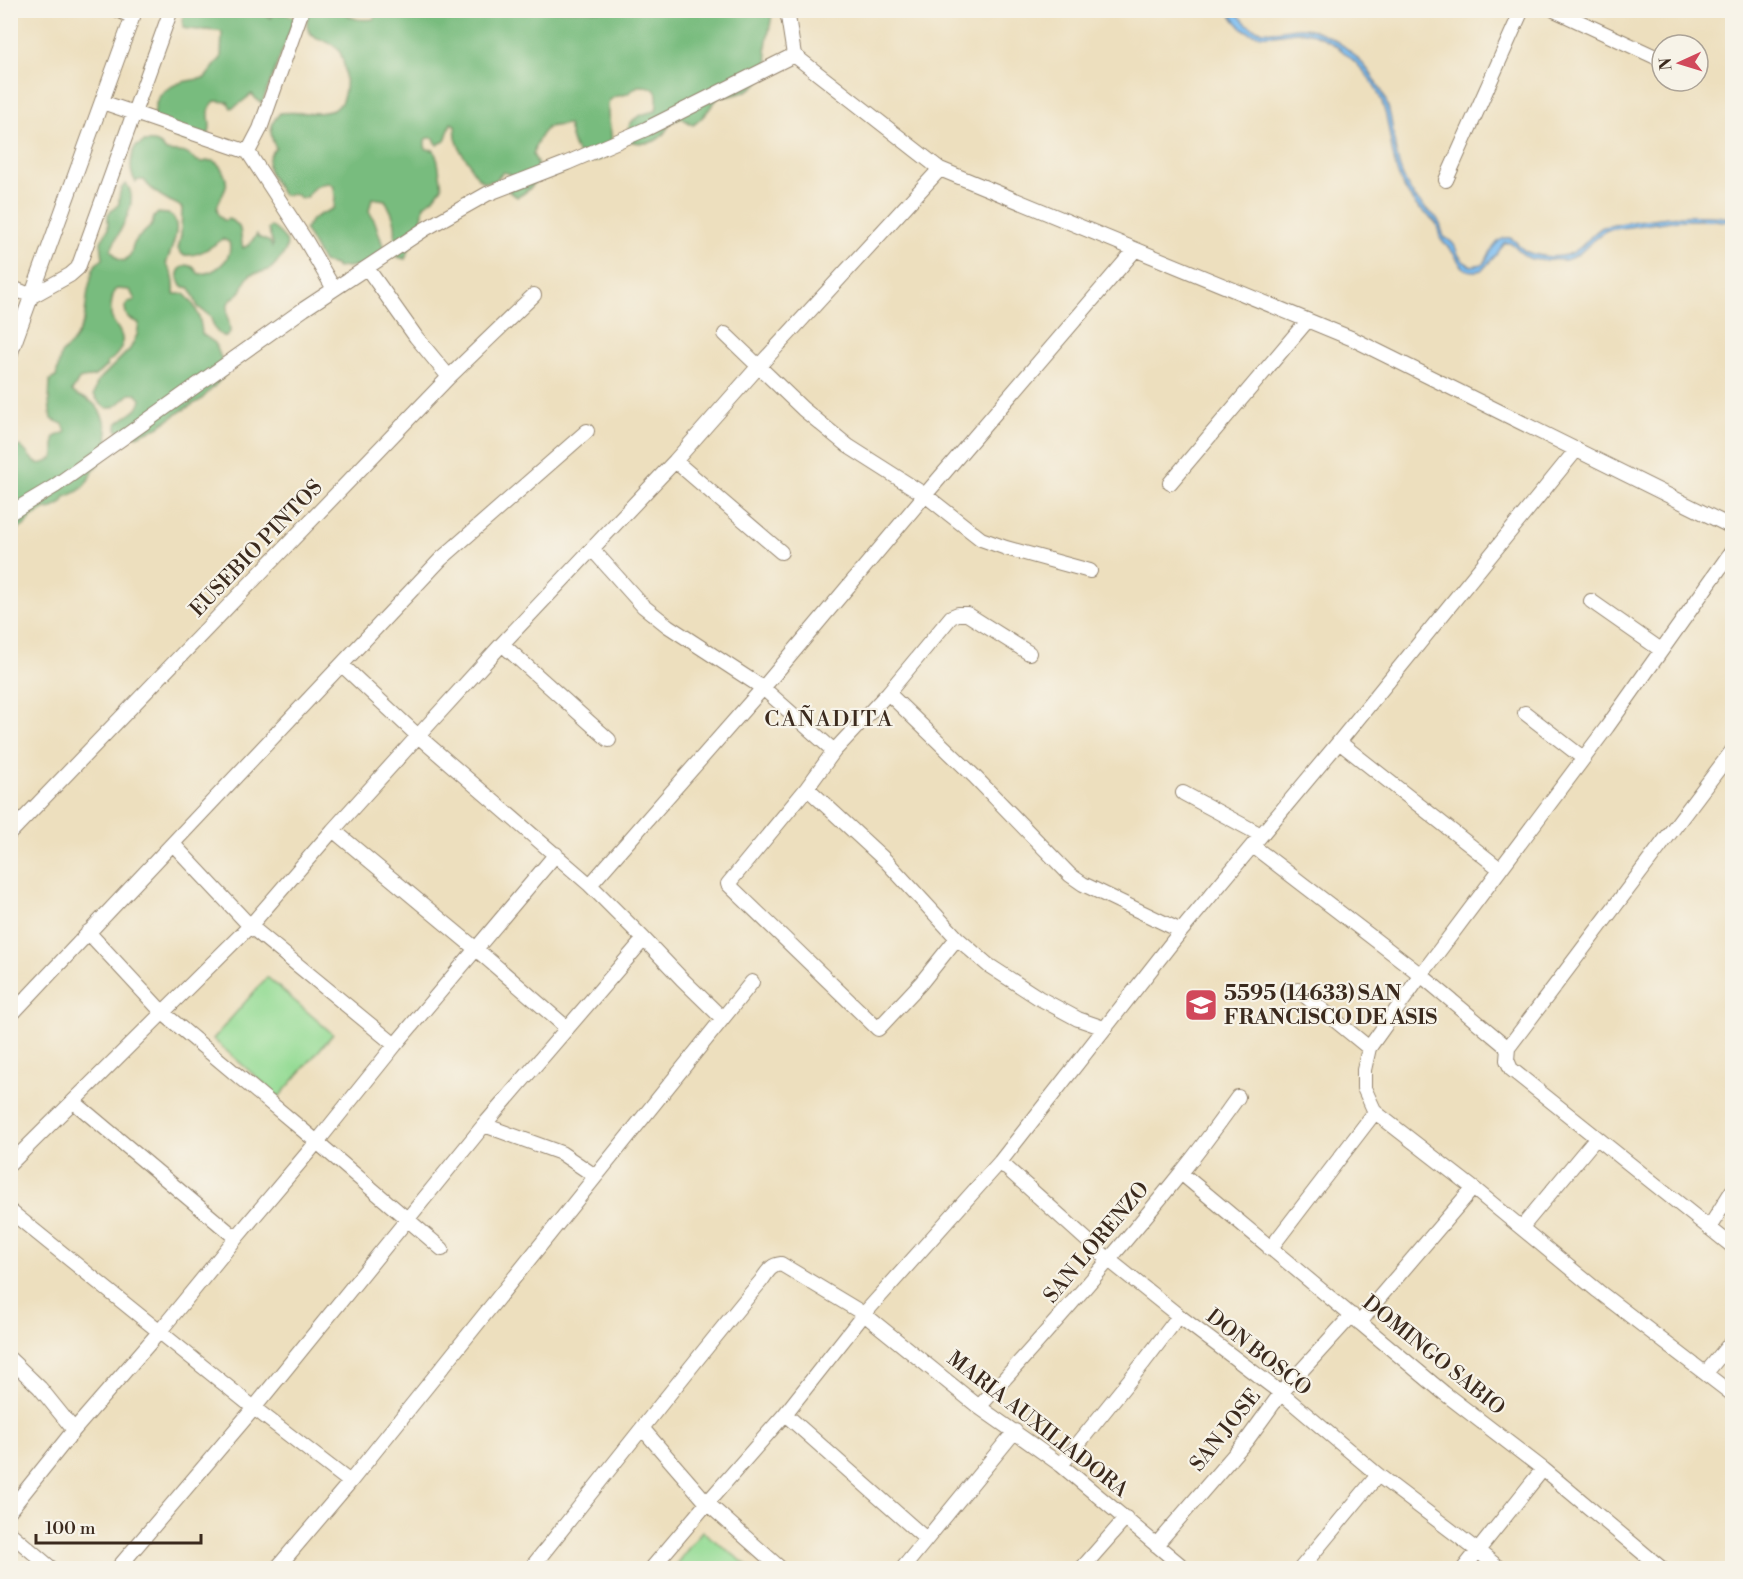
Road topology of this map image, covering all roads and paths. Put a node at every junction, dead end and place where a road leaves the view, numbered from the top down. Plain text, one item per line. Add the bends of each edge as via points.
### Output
1 (118, 10) edge
2 (171, 10) edge
3 (302, 10) edge
4 (787, 10) edge
5 (1522, 10) edge
6 (1554, 10) edge
7 (134, 14) edge
8 (1650, 54) edge
9 (794, 55) junction
10 (102, 102) junction
11 (135, 112) junction
12 (248, 152) junction
13 (940, 169) junction
14 (1446, 180) dead end
15 (1135, 250) junction
16 (367, 268) junction
17 (10, 287) edge
18 (334, 289) junction
19 (534, 295) dead end
20 (32, 296) junction
21 (1307, 321) junction
22 (725, 334) dead end
23 (10, 355) edge
24 (758, 367) junction
25 (449, 377) junction
26 (587, 431) dead end
27 (1576, 449) junction
28 (675, 461) junction
29 (1170, 483) dead end
30 (925, 495) junction
31 (10, 513) edge
32 (1732, 527) edge
33 (592, 549) junction
34 (1732, 551) edge
35 (781, 552) dead end
36 (1089, 572) dead end
37 (1591, 601) dead end
38 (502, 644) junction
39 (1661, 650) junction
40 (1029, 653) dead end
41 (342, 665) junction
42 (763, 688) junction
43 (888, 693) junction
44 (1525, 713) dead end
45 (418, 736) junction
46 (609, 740) dead end
47 (1339, 742) junction
48 (834, 751) junction
49 (1732, 751) edge
50 (1583, 758) junction
51 (807, 788) junction
52 (1183, 793) dead end
53 (333, 830) junction
54 (10, 833) edge
55 (1257, 840) junction
56 (173, 844) junction
57 (556, 854) junction
58 (1500, 868) junction
59 (590, 885) junction
60 (250, 926) junction
61 (1181, 931) junction
62 (88, 932) junction
63 (957, 938) junction
64 (644, 939) junction
65 (476, 950) junction
66 (1421, 975) junction
67 (752, 982) dead end
68 (1298, 990) dead end
69 (163, 1013) junction
70 (10, 1016) edge
71 (722, 1018) junction
72 (567, 1028) junction
73 (1104, 1028) junction
74 (395, 1045) junction
75 (1369, 1048) junction
76 (1508, 1048) junction
77 (1238, 1098) dead end
78 (74, 1102) junction
79 (1375, 1112) junction
80 (484, 1125) junction
81 (1596, 1138) junction
82 (317, 1142) junction
83 (1000, 1162) junction
84 (10, 1164) edge
85 (1181, 1173) junction
86 (595, 1176) junction
87 (1473, 1188) junction
88 (1732, 1191) edge
89 (10, 1211) edge
90 (408, 1220) junction
91 (1522, 1227) junction
92 (1709, 1228) junction
93 (236, 1238) junction
94 (1732, 1246) edge
95 (442, 1249) dead end
96 (1270, 1249) junction
97 (1109, 1260) junction
98 (864, 1314) junction
99 (1179, 1316) junction
100 (1356, 1319) junction
101 (160, 1331) junction
102 (1732, 1341) edge
103 (10, 1359) edge
104 (1706, 1372) junction
105 (1281, 1394) junction
106 (1732, 1394) edge
107 (979, 1407) junction
108 (254, 1408) junction
109 (785, 1414) junction
110 (642, 1428) junction
111 (74, 1430) junction
112 (1015, 1431) junction
113 (1060, 1465) junction
114 (1543, 1469) junction
115 (1378, 1475) junction
116 (350, 1482) junction
117 (707, 1503) junction
118 (10, 1510) edge
119 (1126, 1518) junction
120 (10, 1533) edge
121 (926, 1539) junction
122 (1156, 1545) junction
123 (1479, 1551) junction
124 (51, 1569) edge
125 (118, 1569) edge
126 (277, 1569) edge
127 (531, 1569) edge
128 (652, 1569) edge
129 (780, 1569) edge
130 (903, 1569) edge
131 (1082, 1569) edge
132 (1184, 1569) edge
133 (1301, 1569) edge
134 (1464, 1569) edge
135 (1499, 1569) edge
136 (1661, 1569) edge

1 - 7 street
2 - 11 street
3 - 12 street via 260,129
4 - 9 street
5 - 14 street
6 - 8 street
7 - 10 street
9 - 13 street
9 - 16 street via 646,129 487,194
10 - 11 street
10 - 20 street
11 - 12 street
11 - 20 street via 78,268
12 - 18 street
13 - 15 street
13 - 24 street
15 - 21 street
15 - 30 street
16 - 18 street
16 - 25 street
17 - 20 street
18 - 31 street via 64,480
19 - 25 street, EUSEBIO PINTOS
20 - 23 street
21 - 27 street via 1353,339
21 - 29 street
22 - 24 street
24 - 28 street
24 - 30 street via 848,446
25 - 54 street, EUSEBIO PINTOS
26 - 41 street via 441,558
27 - 32 street
27 - 47 street
28 - 33 street
28 - 35 street
30 - 36 street via 991,544
30 - 42 street
33 - 38 street
33 - 42 street via 643,606
34 - 39 street
37 - 39 street
38 - 45 street
38 - 46 street
39 - 50 street
40 - 43 street via 967,614 958,614 951,617
41 - 45 street
41 - 56 street
42 - 48 street
42 - 59 street
43 - 48 street
43 - 61 street via 1070,875
44 - 50 street
45 - 53 street
45 - 57 street
47 - 55 street
47 - 58 street
48 - 51 street
49 - 76 street
50 - 58 street
51 - 63 street via 886,861
51 - 63 street via 728,884 878,1029
52 - 55 street
53 - 60 street
53 - 65 street
55 - 61 street
55 - 66 street
56 - 60 street
56 - 62 street
57 - 59 street
57 - 65 street
58 - 66 street
59 - 64 street
60 - 69 street
60 - 74 street
61 - 73 street
62 - 69 street
62 - 70 street
63 - 73 street via 988,965 1039,998
64 - 71 street
64 - 72 street
65 - 72 street
65 - 74 street
66 - 75 street
66 - 76 street
67 - 71 street
68 - 75 street
69 - 78 street
69 - 82 street
71 - 86 street
72 - 80 street
73 - 83 street
74 - 82 street
75 - 79 street via 1364,1088
76 - 81 street via 1511,1069
77 - 85 street, SAN LORENZO
78 - 84 street
78 - 93 street
79 - 87 street
79 - 96 street
80 - 86 street via 561,1154
80 - 90 street
81 - 91 street
81 - 92 street
82 - 90 street
82 - 93 street
83 - 97 street, DON BOSCO
83 - 98 street
85 - 96 street, DOMINGO SABIO
85 - 97 street, SAN LORENZO
86 - 116 street
87 - 91 street
87 - 100 street, SAN JOSE via 1379,1298
88 - 92 street
89 - 101 street
90 - 95 street
90 - 108 street
91 - 104 street via 1598,1291
92 - 94 street
93 - 101 street
96 - 100 street, DOMINGO SABIO
97 - 99 street, DON BOSCO
97 - 107 street, SAN LORENZO
98 - 107 street, MARIA AUXILIADORA
98 - 109 street
98 - 110 street, MARIA AUXILIADORA via 781,1264 774,1264
99 - 105 street, DON BOSCO
99 - 113 street
100 - 105 street, SAN JOSE
100 - 114 street, DOMINGO SABIO
101 - 108 street
101 - 111 street
102 - 104 street
103 - 111 street
104 - 106 street
105 - 115 street, DON BOSCO
105 - 122 street, SAN JOSE via 1247,1440
107 - 112 street, MARIA AUXILIADORA
108 - 116 street
108 - 125 street
109 - 117 street
109 - 121 street
110 - 117 street
110 - 127 street
111 - 118 street
112 - 113 street, MARIA AUXILIADORA
112 - 121 street
113 - 119 street, MARIA AUXILIADORA
114 - 123 street
114 - 136 street, DOMINGO SABIO
115 - 123 street, DON BOSCO
115 - 133 street
116 - 126 street
117 - 128 street
117 - 129 street
119 - 122 street, MARIA AUXILIADORA
119 - 131 street
120 - 124 street
121 - 130 street
122 - 132 street, MARIA AUXILIADORA
123 - 134 street
123 - 135 street, DON BOSCO

